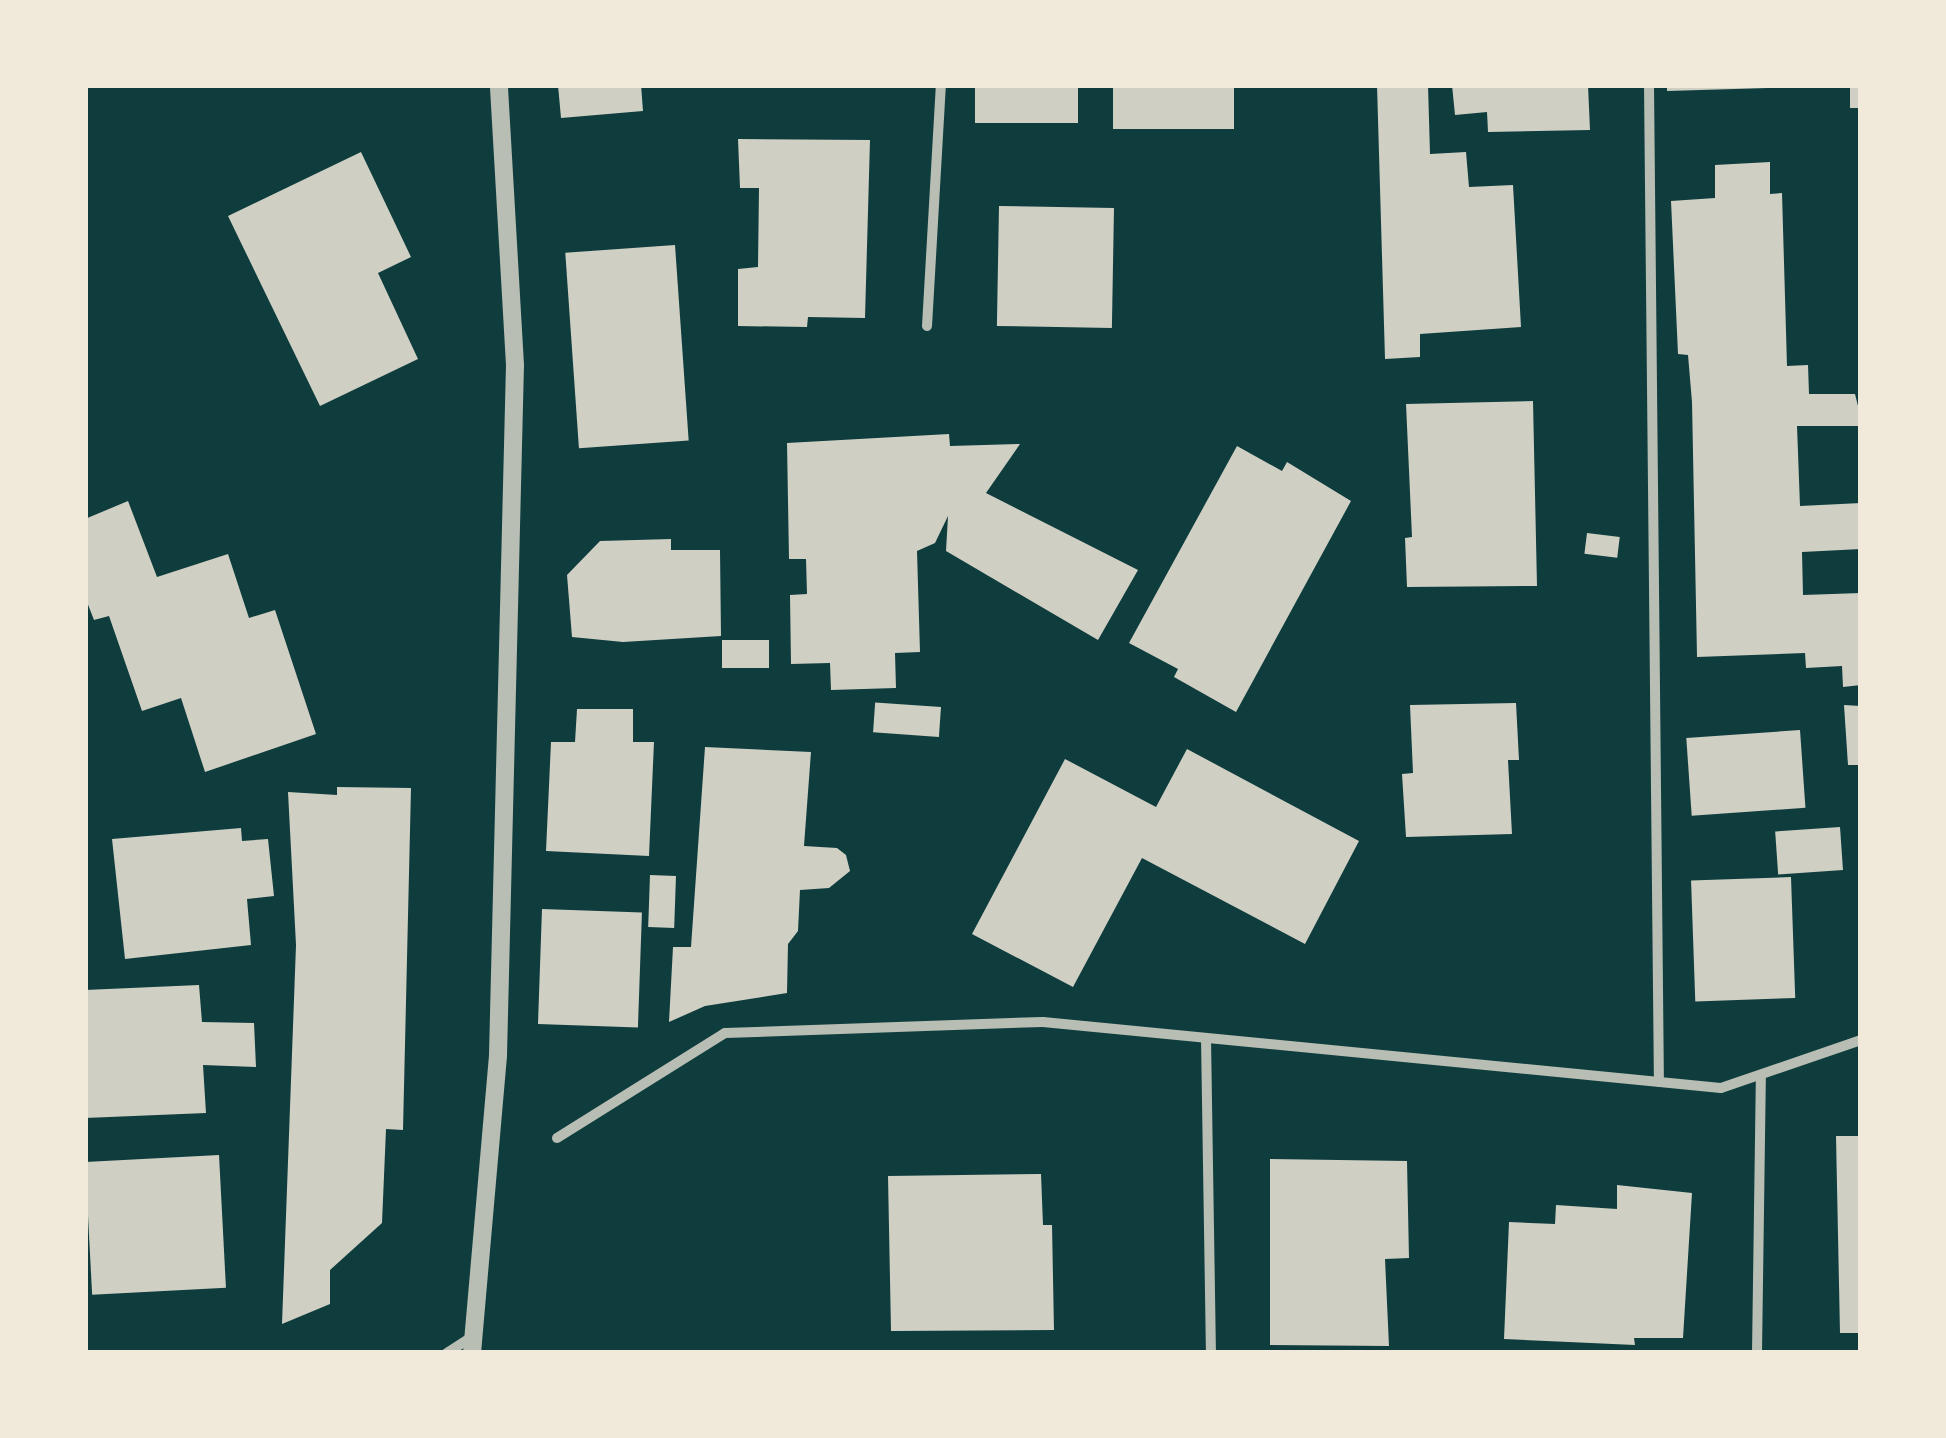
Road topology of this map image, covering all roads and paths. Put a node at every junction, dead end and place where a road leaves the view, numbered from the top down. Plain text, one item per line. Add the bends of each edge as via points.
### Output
1 (499, 85) edge
2 (941, 85) edge
3 (1649, 85) edge
4 (928, 326) dead end
5 (1206, 1038) junction
6 (1861, 1040) edge
7 (1761, 1075) junction
8 (1660, 1082) junction
9 (557, 1138) dead end
10 (473, 1344) edge
11 (448, 1353) edge
12 (1211, 1353) edge
13 (1758, 1353) edge

1 - 10 street via 515,365 498,1055
2 - 4 street
3 - 8 street
5 - 8 street
5 - 9 street via 1043,1022 726,1034
5 - 12 street
6 - 7 street
7 - 8 street via 1721,1088
7 - 13 street
10 - 11 street

